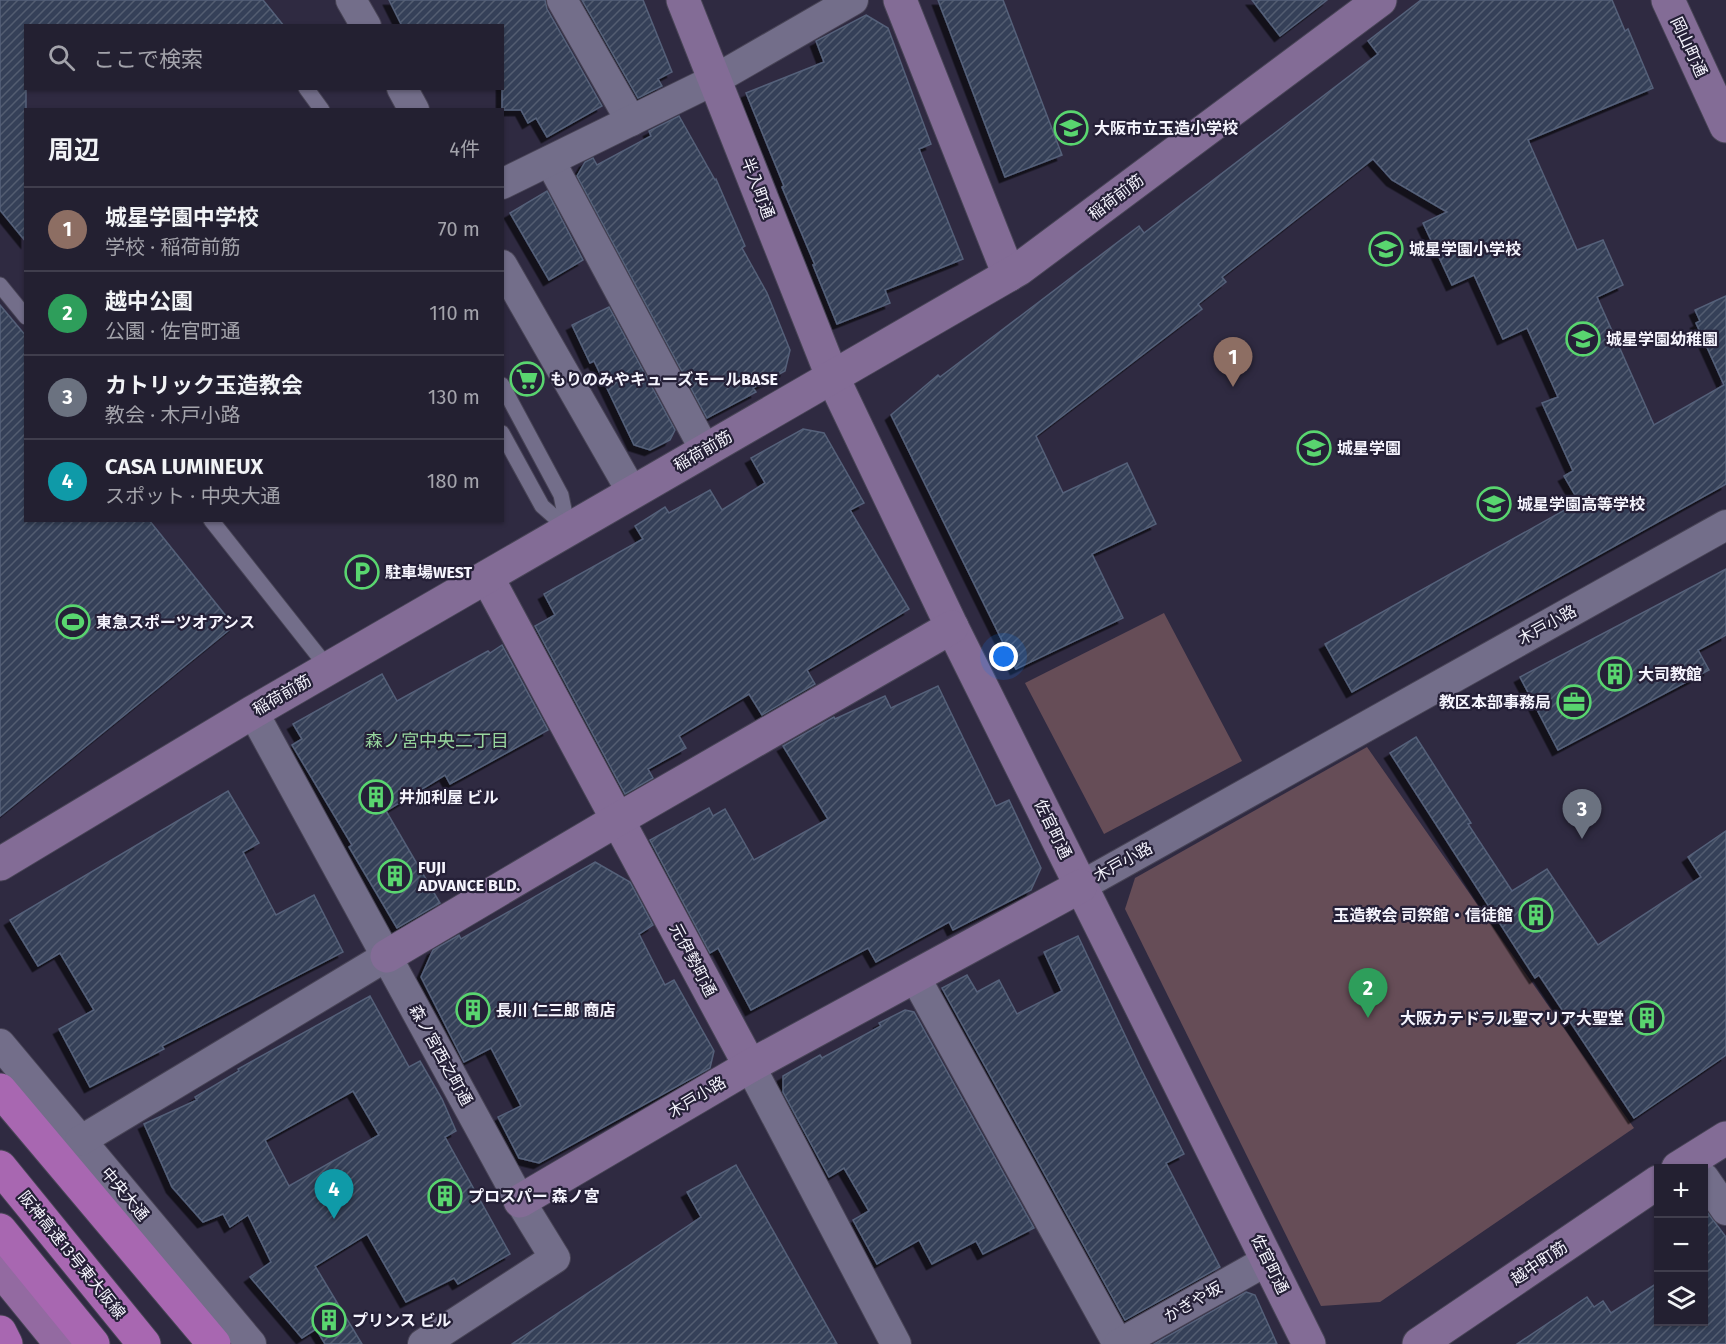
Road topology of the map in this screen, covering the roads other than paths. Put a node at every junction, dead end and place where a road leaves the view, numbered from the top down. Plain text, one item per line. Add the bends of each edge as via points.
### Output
1 (351, 0) edge
2 (562, 0) edge
3 (683, 0) edge
4 (853, 0) edge
5 (900, 0) edge
6 (1380, 0) edge
7 (1668, 0) edge
8 (365, 24) edge
9 (716, 79) junction
10 (307, 90) edge
11 (403, 90) edge
12 (321, 108) edge
13 (413, 108) edge
14 (631, 122) junction
15 (1726, 126) edge
16 (550, 161) junction
17 (504, 183) edge
18 (504, 268) edge
19 (1009, 275) junction
20 (0, 285) edge
21 (24, 315) edge
22 (832, 376) junction
23 (504, 389) edge
24 (504, 437) edge
25 (705, 450) junction
26 (632, 492) junction
27 (213, 522) edge
28 (1726, 525) edge
29 (568, 529) junction
30 (487, 577) junction
31 (952, 627) junction
32 (328, 668) junction
33 (253, 712) junction
34 (618, 820) junction
35 (0, 864) edge
36 (1081, 886) junction
37 (387, 956) junction
38 (915, 977) junction
39 (0, 1044) edge
40 (750, 1066) junction
41 (0, 1090) edge
42 (1726, 1138) edge
43 (80, 1141) junction
44 (0, 1154) edge
45 (1698, 1164) edge
46 (0, 1167) edge
47 (1654, 1185) edge
48 (1708, 1188) edge
49 (520, 1202) junction
50 (1726, 1210) edge
51 (0, 1230) edge
52 (1268, 1260) junction
53 (0, 1269) edge
54 (0, 1332) edge
55 (6, 1344) edge
56 (62, 1344) edge
57 (93, 1344) edge
58 (144, 1344) edge
59 (155, 1344) edge
60 (214, 1344) edge
61 (251, 1344) edge
62 (423, 1344) edge
63 (896, 1344) edge
64 (1118, 1344) edge
65 (1309, 1344) edge
66 (1419, 1344) edge

1 - 8 street
2 - 14 street
3 - 9 street, 半入町通
4 - 9 street
5 - 19 street
6 - 19 street, 稲荷前筋
7 - 15 street, 岡山町通
9 - 14 street
9 - 22 street, 半入町通
10 - 12 lane
11 - 13 street
14 - 16 street
16 - 17 street
16 - 25 street
18 - 26 street
19 - 22 street, 稲荷前筋
20 - 21 lane
22 - 25 street, 稲荷前筋
22 - 31 street, 佐官町通
23 - 29 lane via 561,495
24 - 29 lane via 542,506
25 - 26 street, 稲荷前筋
26 - 29 street, 稲荷前筋
27 - 32 lane
28 - 36 street, 木戸小路
29 - 30 street, 稲荷前筋
30 - 32 street, 稲荷前筋
30 - 34 street, 元伊勢町通
31 - 34 street
31 - 36 street, 佐官町通
32 - 33 street, 稲荷前筋
33 - 35 street, 稲荷前筋
33 - 37 street, 森ノ宮西之町通
34 - 37 street
34 - 40 street, 元伊勢町通
36 - 38 street, 木戸小路
36 - 52 street, 佐官町通
37 - 43 street
37 - 49 street, 森ノ宮西之町通
38 - 40 street, 木戸小路
38 - 64 street
39 - 43 street, 中央大通
40 - 49 street, 木戸小路
40 - 63 street, 元伊勢町通
41 - 60 highway
42 - 45 street
43 - 61 street, 中央大通
44 - 59 main road
46 - 58 highway, 阪神高速13号東大阪線
47 - 66 street, 越中町筋
48 - 50 street
49 - 62 street, 森ノ宮西之町通 via 555,1258
51 - 57 highway
52 - 64 street, かぎや坂
52 - 65 street, 佐官町通
53 - 56 main road
54 - 55 highway

